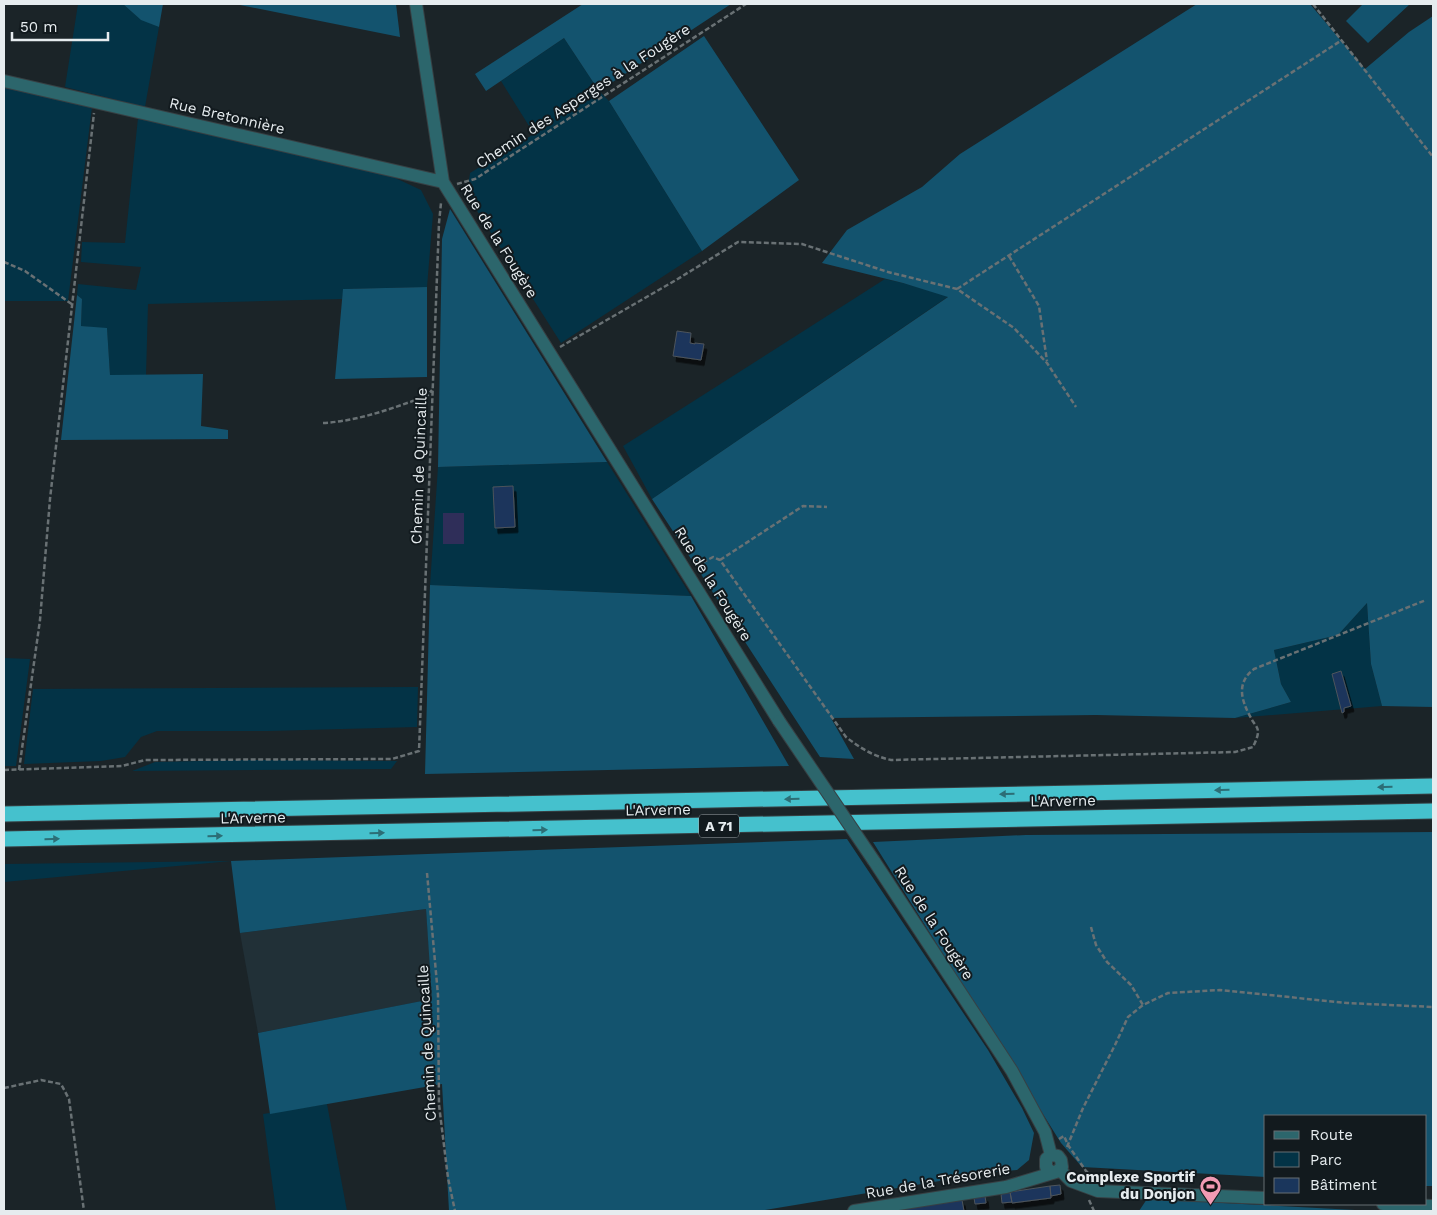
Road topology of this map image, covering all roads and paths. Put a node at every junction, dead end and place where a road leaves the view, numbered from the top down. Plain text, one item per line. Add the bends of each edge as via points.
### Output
1 (416, 4) edge
2 (746, 4) edge
3 (1312, 4) edge
4 (1342, 40) junction
5 (4, 81) edge
6 (96, 102) junction
7 (1433, 157) edge
8 (448, 180) junction
9 (456, 184) junction
10 (458, 191) dead end
11 (1008, 256) junction
12 (4, 262) edge
13 (957, 290) junction
14 (73, 305) junction
15 (550, 353) junction
16 (1047, 363) junction
17 (433, 389) junction
18 (1076, 406) dead end
19 (323, 423) dead end
20 (826, 507) dead end
21 (720, 560) junction
22 (686, 571) junction
23 (1426, 600) dead end
24 (4, 770) edge
25 (19, 770) junction
26 (1433, 786) edge
27 (1433, 811) edge
28 (4, 814) edge
29 (4, 840) edge
30 (427, 873) dead end
31 (1091, 927) dead end
32 (1143, 1005) junction
33 (1433, 1007) edge
34 (4, 1088) edge
35 (1064, 1136) dead end
36 (1068, 1145) junction
37 (1057, 1164) junction
38 (1092, 1176) dead end
39 (1264, 1198) edge
40 (1408, 1205) edge
41 (1433, 1206) edge
42 (84, 1211) edge
43 (455, 1211) edge
44 (854, 1211) edge

1 - 8 street, Rue de la Fougère
2 - 9 path, Chemin des Asperges à la Fougère via 475,179
3 - 4 path
4 - 7 path
4 - 11 path
5 - 6 street, Rue Bretonnière
6 - 8 street, Rue Bretonnière
6 - 14 path
8 - 9 path, Rue de la Fougère
8 - 15 street, Rue de la Fougère
8 - 17 path, Chemin de Quincaille via 439,223
9 - 10 path, Rue de la Fougère
11 - 13 path
11 - 16 path via 1039,306
12 - 14 path via 24,271
13 - 15 path via 802,244 738,242
13 - 16 path via 1014,328
14 - 25 path via 50,498 40,620
15 - 22 street, Rue de la Fougère
16 - 18 path
17 - 19 path via 427,396 373,415
17 - 25 path, Chemin de Quincaille via 419,751 392,759 145,760 122,766
20 - 21 path via 802,506
21 - 22 path via 713,557
21 - 23 path via 846,737 863,749 891,760 1235,752 1253,747 1258,732 1244,704 1242,692 1246,675
22 - 37 street, Rue de la Fougère, bridge via 778,721 1012,1071 1045,1132
24 - 25 path
26 -> 28 highway, L'Arverne / A 71
29 -> 27 highway, L'Arverne / A 71
30 - 43 path, Chemin de Quincaille via 438,995 439,1105
31 - 32 path via 1096,945 1107,962 1131,985
32 - 33 path via 1168,994 1220,990
32 - 36 path via 1128,1016 1082,1108
34 - 42 path via 41,1080 61,1084 69,1098
35 - 36 path
36 - 37 path
36 - 38 path
37 - 39 street via 1071,1181 1098,1191
37 - 44 street, Rue de la Trésorerie via 1006,1187
40 - 41 street

